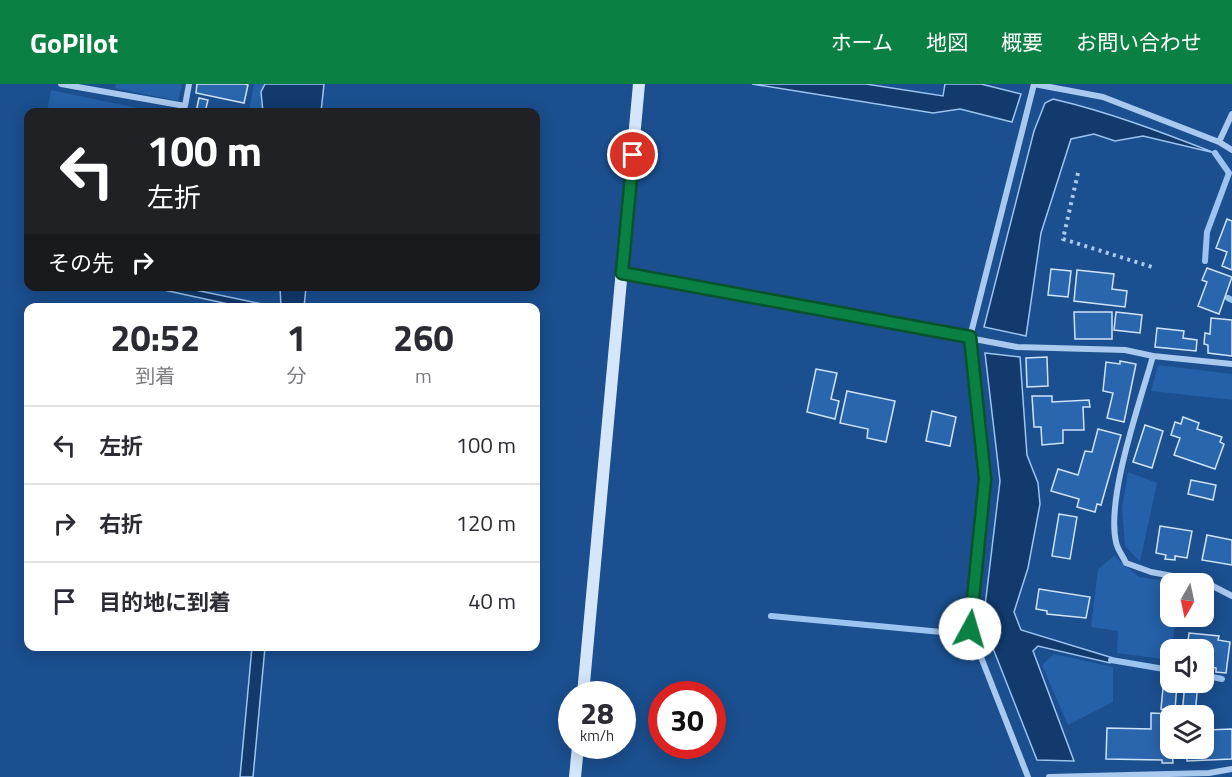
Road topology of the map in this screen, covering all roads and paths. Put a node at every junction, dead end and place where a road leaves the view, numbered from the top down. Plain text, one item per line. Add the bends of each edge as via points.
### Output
1 (61, 84) edge
2 (189, 84) edge
3 (639, 84) edge
4 (1232, 114) edge
5 (1219, 142) junction
6 (1232, 150) edge
7 (1078, 173) dead end
8 (1152, 267) dead end
9 (622, 273) junction
10 (970, 337) junction
11 (1153, 356) junction
12 (1232, 364) edge
13 (1232, 596) edge
14 (584, 681) edge
15 (577, 759) edge
16 (1232, 769) edge
17 (575, 777) edge
18 (1028, 777) edge
19 (1049, 777) edge

1 - 2 street via 185,106
3 - 9 street
4 - 5 street
5 - 6 street
5 - 10 street via 1102,97 1034,84
7 - 8 path via 1063,239
9 - 10 street
9 - 14 street
10 - 11 street via 1017,347 1125,350
10 - 18 street via 985,479 970,629
11 - 12 street
11 - 13 street via 1119,483 1114,512 1116,543 1126,562 1151,572 1206,582
15 - 17 street
16 - 19 street

